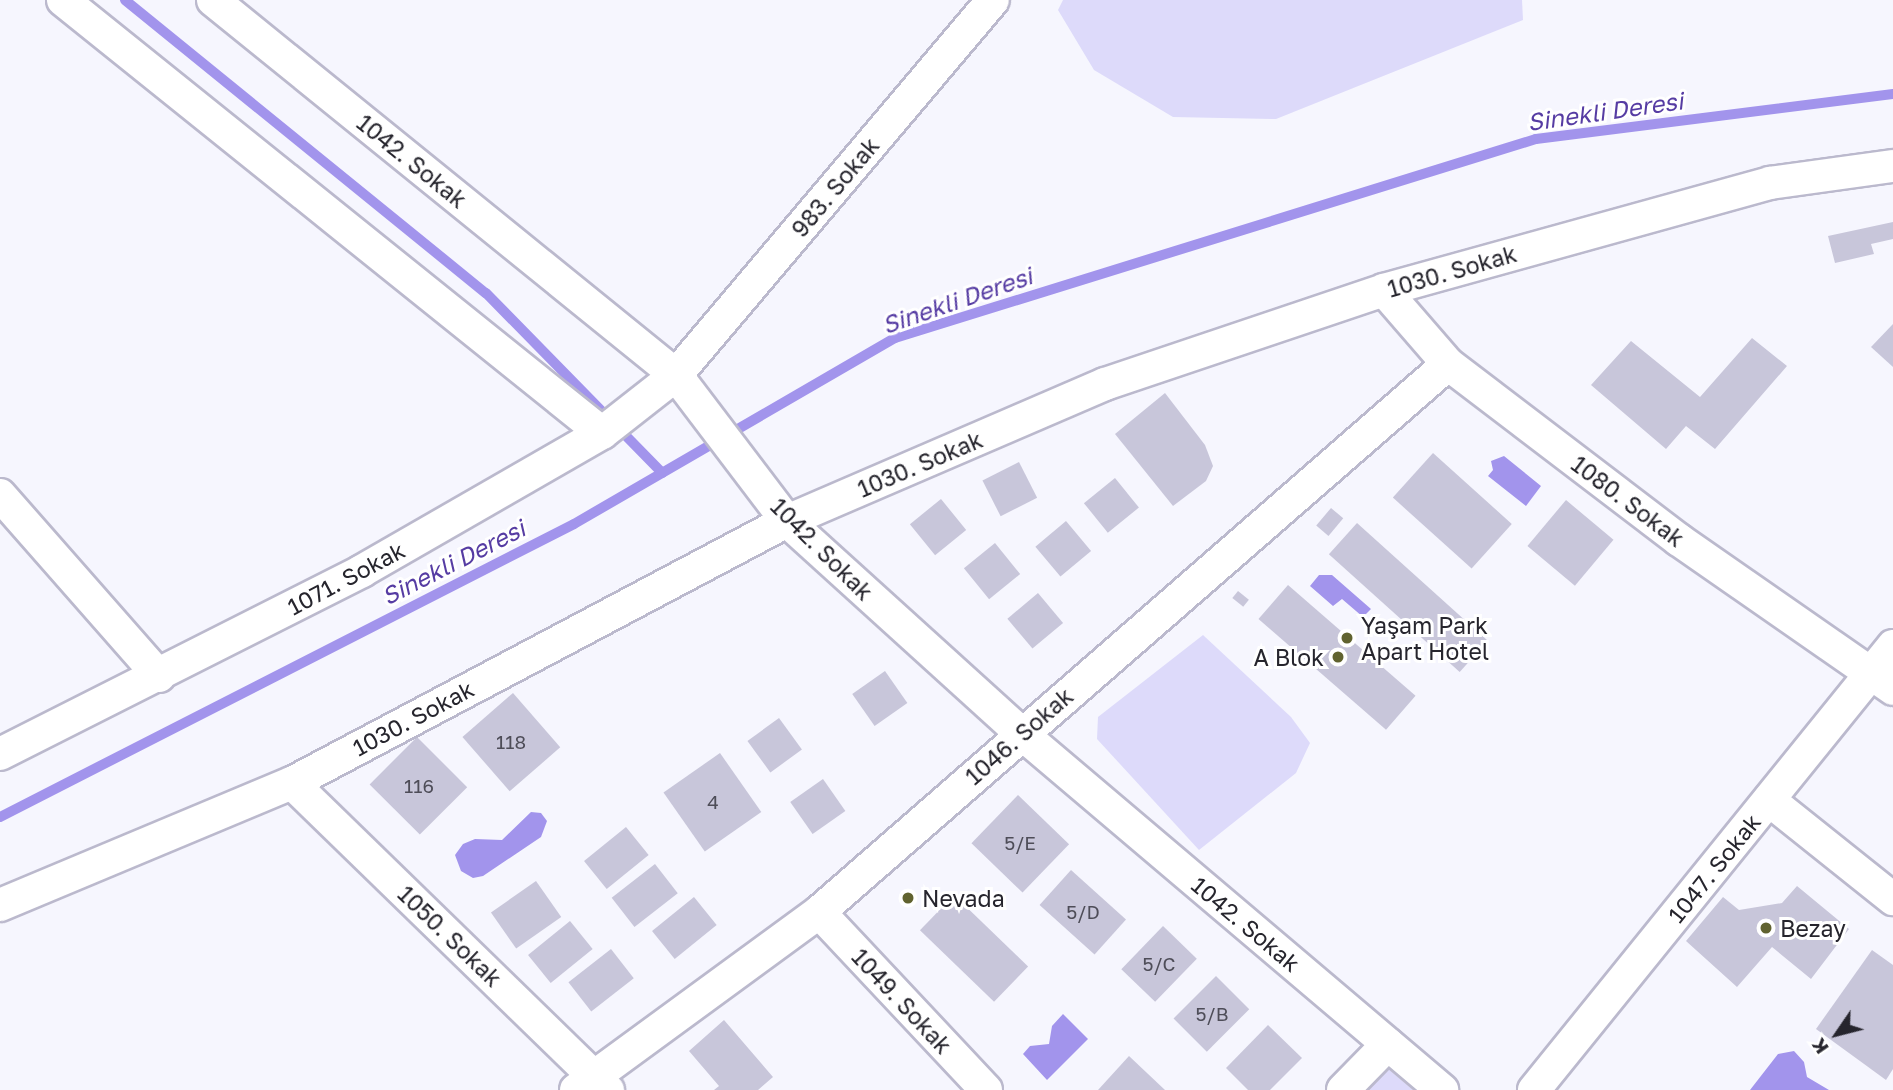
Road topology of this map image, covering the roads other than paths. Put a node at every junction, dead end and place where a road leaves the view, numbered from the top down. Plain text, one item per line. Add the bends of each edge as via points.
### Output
1 (63, 0) edge
2 (213, 0) edge
3 (993, 0) edge
4 (1893, 166) edge
5 (1384, 289) junction
6 (1448, 364) junction
7 (676, 375) junction
8 (602, 433) junction
9 (0, 495) edge
10 (787, 521) junction
11 (1893, 646) edge
12 (159, 676) junction
13 (1882, 682) edge
14 (1021, 734) junction
15 (0, 754) edge
16 (292, 783) junction
17 (1769, 800) junction
18 (1893, 899) edge
19 (0, 905) edge
20 (819, 912) junction
21 (1388, 1044) junction
22 (593, 1086) edge
23 (986, 1090) edge
24 (1343, 1090) edge
25 (1442, 1090) edge
26 (1534, 1090) edge

1 - 8 street
2 - 7 street, 1042. Sokak
3 - 7 street, 983. Sokak
4 - 5 street, 1030. Sokak via 1770,183
5 - 6 street, 1080. Sokak
5 - 10 street, 1030. Sokak via 1105,384
6 - 13 street, 1080. Sokak via 1679,540
6 - 14 street, 1046. Sokak
7 - 8 street, 1071. Sokak
7 - 10 street, 1042. Sokak
8 - 12 street, 1071. Sokak via 362,571
9 - 12 street
10 - 14 street, 1042. Sokak
10 - 16 street, 1030. Sokak
11 - 13 street, 1047. Sokak
12 - 15 street, 1071. Sokak
13 - 17 street, 1047. Sokak
14 - 20 street, 1046. Sokak
14 - 21 street, 1042. Sokak
16 - 19 street, 1030. Sokak
16 - 22 street, 1050. Sokak
17 - 18 street
17 - 26 street, 1047. Sokak
20 - 22 street, 1046. Sokak
20 - 23 street, 1049. Sokak
21 - 24 street
21 - 25 street, 1042. Sokak

